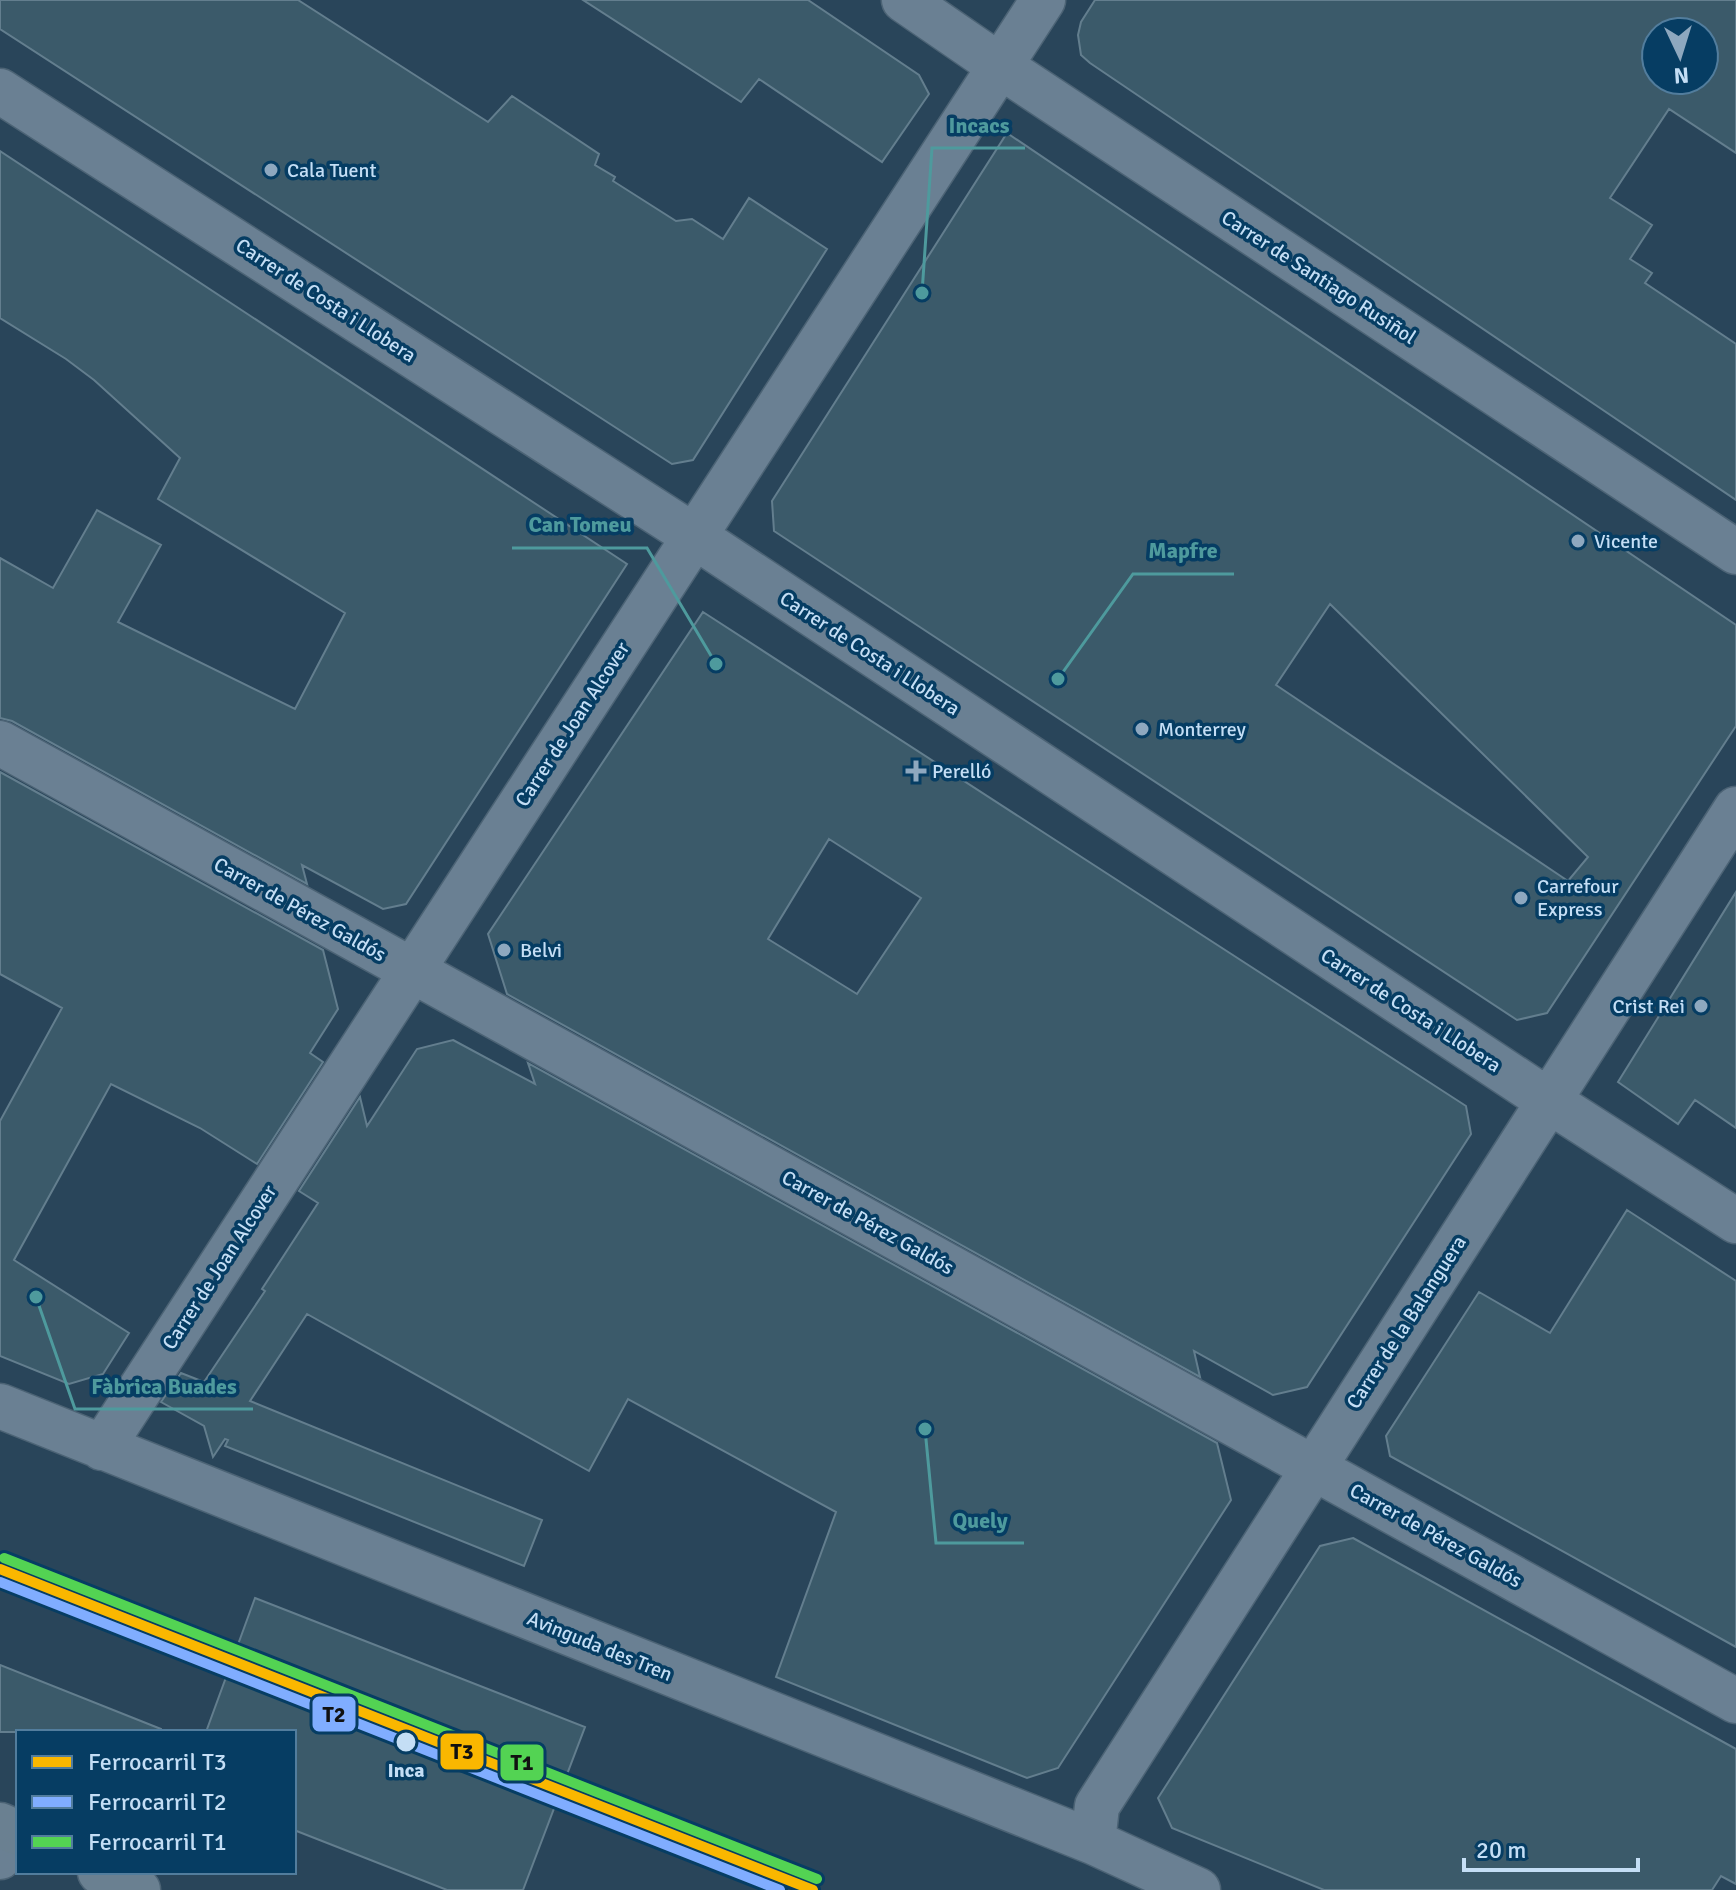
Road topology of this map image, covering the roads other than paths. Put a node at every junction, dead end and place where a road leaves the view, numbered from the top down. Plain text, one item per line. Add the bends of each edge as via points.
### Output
1 (904, 0) edge
2 (1043, 0) edge
3 (1000, 66) junction
4 (0, 91) edge
5 (694, 536) junction
6 (1736, 552) edge
7 (0, 743) edge
8 (1736, 809) edge
9 (412, 971) junction
10 (1549, 1101) junction
11 (1736, 1221) edge
12 (0, 1406) edge
13 (102, 1448) junction
14 (1312, 1467) junction
15 (1736, 1701) edge
16 (1093, 1842) junction
17 (104, 1874) edge
18 (138, 1890) edge
19 (1198, 1890) edge

1 - 3 street, Carrer de Santiago Rusiñol
2 - 3 street, Carrer de Joan Alcover
3 - 5 street, Carrer de Joan Alcover
3 - 6 street, Carrer de Santiago Rusiñol
4 - 5 street, Carrer de Costa i Llobera
5 - 9 street, Carrer de Joan Alcover
5 - 10 street, Carrer de Costa i Llobera
7 - 9 street, Carrer de Pérez Galdós
8 - 10 street, Carrer de la Balanguera
9 - 13 street, Carrer de Joan Alcover
9 - 14 street, Carrer de Pérez Galdós
10 - 11 street, Carrer de Costa i Llobera
10 - 14 street, Carrer de la Balanguera
12 - 13 street, Avinguda des Tren
13 - 16 street, Avinguda des Tren
14 - 15 street, Carrer de Pérez Galdós
14 - 16 street, Carrer de la Balanguera via 1097,1806
16 - 19 street, Avinguda des Tren
17 - 18 main road

